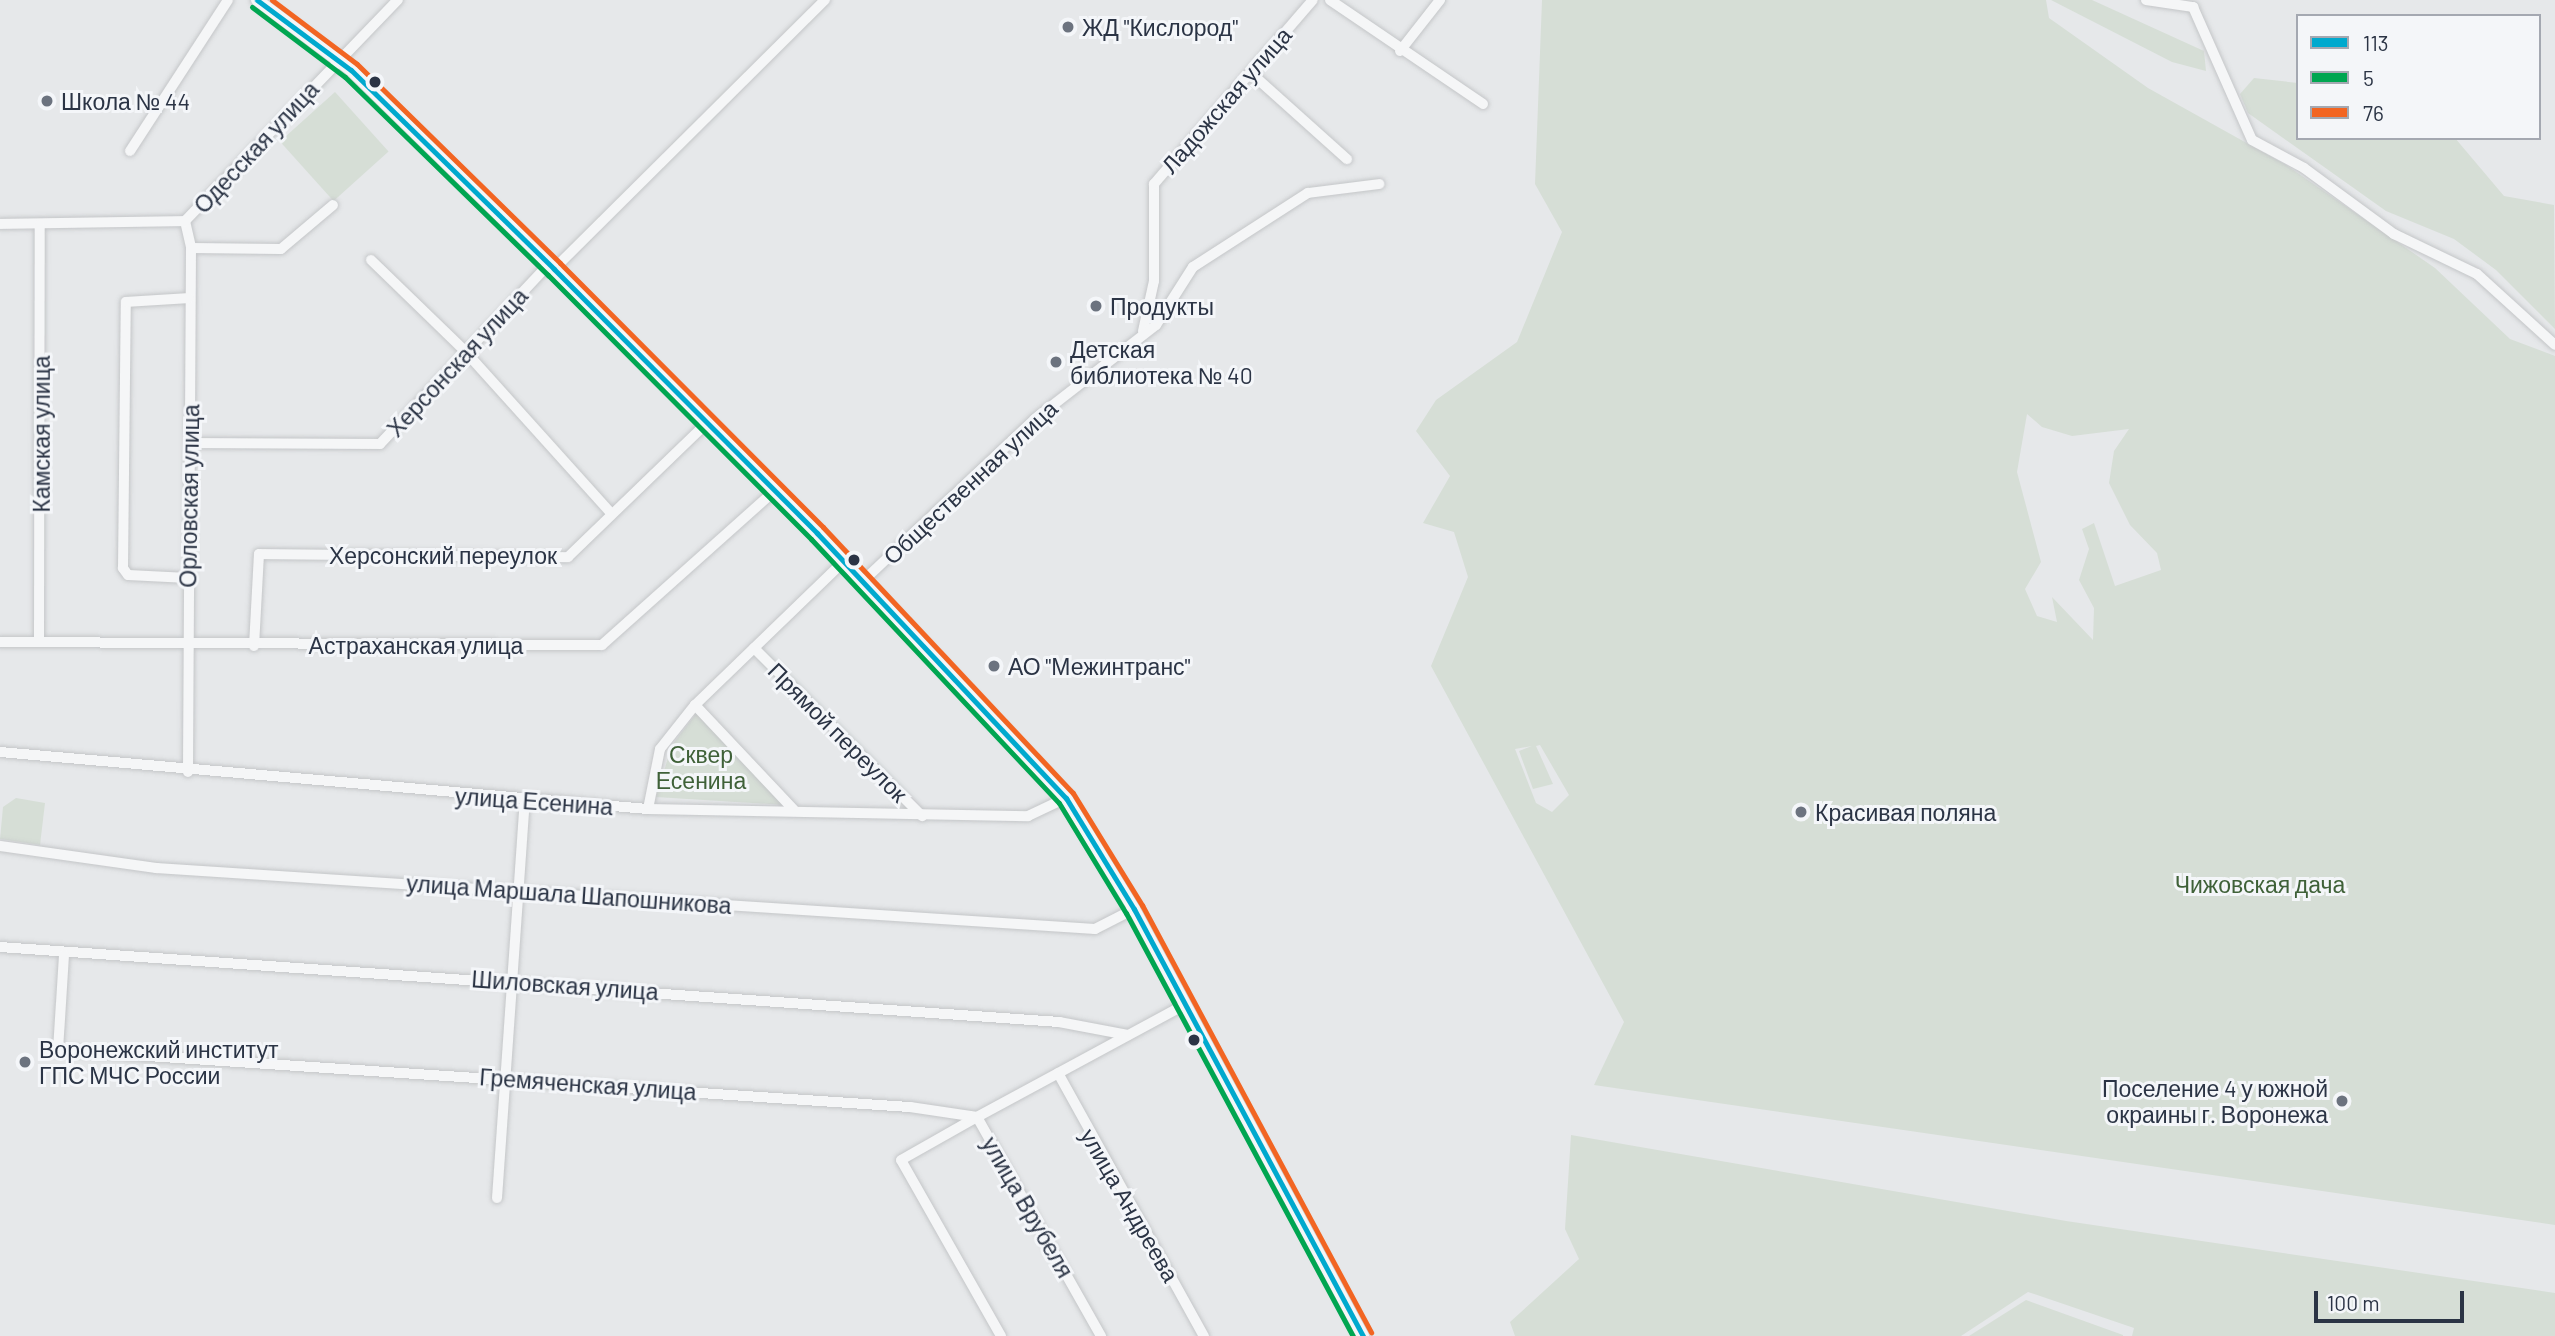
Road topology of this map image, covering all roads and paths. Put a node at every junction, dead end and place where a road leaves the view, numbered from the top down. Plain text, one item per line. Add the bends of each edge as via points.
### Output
1 (228, 0) edge
2 (257, 0) edge
3 (398, 0) edge
4 (825, 0) edge
5 (1313, 0) edge
6 (1330, 0) edge
7 (1440, 0) edge
8 (2146, 0) edge
9 (2194, 3) edge
10 (1400, 51) junction
11 (341, 61) junction
12 (1251, 73) junction
13 (1483, 104) dead end
14 (130, 151) dead end
15 (1347, 159) dead end
16 (1378, 184) dead end
17 (333, 205) dead end
18 (185, 221) junction
19 (0, 223) edge
20 (40, 225) junction
21 (191, 248) junction
22 (371, 260) dead end
23 (552, 267) junction
24 (189, 298) junction
25 (1143, 331) junction
26 (2555, 345) edge
27 (465, 351) junction
28 (708, 422) junction
29 (190, 443) junction
30 (774, 491) junction
31 (611, 513) junction
32 (843, 562) junction
33 (188, 578) junction
34 (862, 582) junction
35 (0, 642) edge
36 (39, 642) junction
37 (254, 646) junction
38 (187, 647) junction
39 (754, 648) junction
40 (695, 705) junction
41 (0, 752) edge
42 (188, 772) junction
43 (1066, 798) junction
44 (525, 802) junction
45 (649, 809) junction
46 (794, 810) junction
47 (922, 816) junction
48 (0, 846) edge
49 (519, 891) junction
50 (1134, 909) junction
51 (0, 947) edge
52 (64, 955) junction
53 (512, 981) junction
54 (1184, 1005) junction
55 (1128, 1036) junction
56 (1058, 1073) junction
57 (505, 1078) junction
58 (977, 1117) junction
59 (497, 1198) dead end
60 (1000, 1336) edge
61 (1101, 1336) edge
62 (1204, 1336) edge
63 (1363, 1336) edge

1 - 14 street
2 - 11 street
3 - 11 street, Одесская улица
4 - 23 street, Херсонская улица
5 - 12 street, Ладожская улица
6 - 10 street
7 - 10 street
8 - 9 street
9 - 26 street via 2252,140 2304,168 2394,234 2477,274
10 - 13 street
11 - 18 street, Одесская улица
11 - 23 street
12 - 15 street
12 - 25 street, Ладожская улица via 1154,184 1154,281
16 - 25 street, Общественная улица via 1308,193 1239,232 1193,267 1156,325
17 - 21 street via 281,249
18 - 20 street, Одесская улица
18 - 21 street, Орловская улица
19 - 20 street, Одесская улица
20 - 36 street, Камская улица
21 - 24 street, Орловская улица
22 - 27 street
23 - 27 street, Херсонская улица
23 - 28 street
24 - 29 street, Орловская улица
24 - 33 street via 126,302 124,554 128,575
25 - 34 street, Общественная улица via 1035,419
27 - 29 street, Херсонская улица via 380,444
27 - 31 street
28 - 30 street
28 - 31 street, Херсонский переулок
29 - 33 street, Орловская улица
30 - 32 street
30 - 37 street, Астраханская улица via 602,645
31 - 37 street, Херсонский переулок via 568,557 259,554
32 - 34 street
32 - 39 street
33 - 38 street, Орловская улица
34 - 43 street
35 - 36 street, Астраханская улица
36 - 38 street, Астраханская улица
37 - 38 street, Астраханская улица
38 - 42 street, Орловская улица
39 - 40 street
39 - 47 street, Прямой переулок
40 - 45 street via 660,748
40 - 46 street
41 - 42 street, улица Есенина
42 - 44 street, улица Есенина
43 - 47 street, улица Есенина via 1028,816
43 - 50 street
44 - 45 street, улица Есенина
44 - 49 street
45 - 46 street, улица Есенина
46 - 47 street, улица Есенина
48 - 49 street, улица Маршала Шапошникова via 156,868
49 - 50 street, улица Маршала Шапошникова via 1095,929
49 - 53 street
50 - 54 street
51 - 52 street, Шиловская улица
52 - 53 street, Шиловская улица
52 - 57 street, Гремяченская улица via 58,1050
53 - 55 street, Шиловская улица via 1059,1022
53 - 57 street
54 - 55 street
54 - 63 street
55 - 56 street
56 - 58 street
56 - 62 street, улица Андреева
57 - 58 street, Гремяченская улица via 911,1107
57 - 59 street
58 - 60 street, улица Врубеля via 901,1160
58 - 61 street, улица Врубеля

